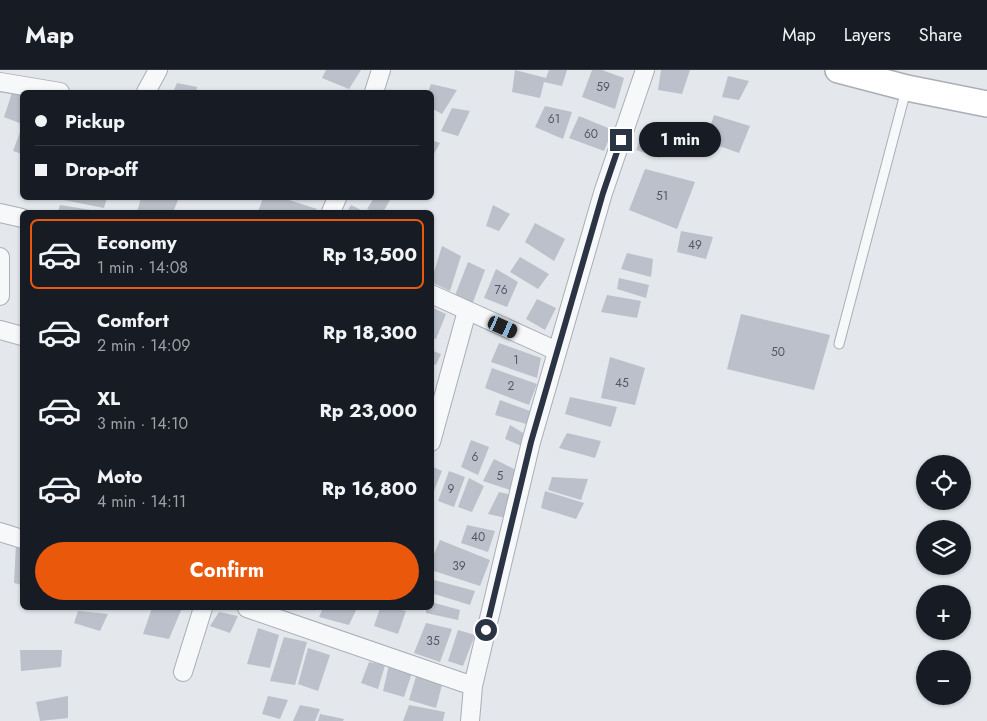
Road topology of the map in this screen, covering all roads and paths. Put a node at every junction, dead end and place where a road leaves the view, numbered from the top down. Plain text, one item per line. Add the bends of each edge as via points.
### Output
1 (158, 70) edge
2 (381, 70) edge
3 (645, 70) edge
4 (838, 70) edge
5 (0, 82) edge
6 (906, 88) junction
7 (48, 90) edge
8 (147, 90) edge
9 (375, 90) edge
10 (987, 104) edge
11 (0, 213) edge
12 (20, 218) edge
13 (0, 256) edge
14 (434, 295) edge
15 (0, 296) edge
16 (468, 311) junction
17 (0, 330) edge
18 (20, 335) edge
19 (838, 344) dead end
20 (557, 351) junction
21 (434, 431) edge
22 (0, 532) edge
23 (20, 538) edge
24 (202, 610) edge
25 (254, 610) edge
26 (183, 672) dead end
27 (473, 686) junction
28 (470, 721) edge

1 - 8 street
2 - 9 street
3 - 20 street via 603,193
4 - 6 street
5 - 7 street
6 - 10 street
6 - 19 lane
11 - 12 street
13 - 15 street
14 - 16 street
16 - 20 street
16 - 21 street
17 - 18 street
20 - 27 street via 531,442
22 - 23 street
24 - 26 street
25 - 27 street
27 - 28 street

